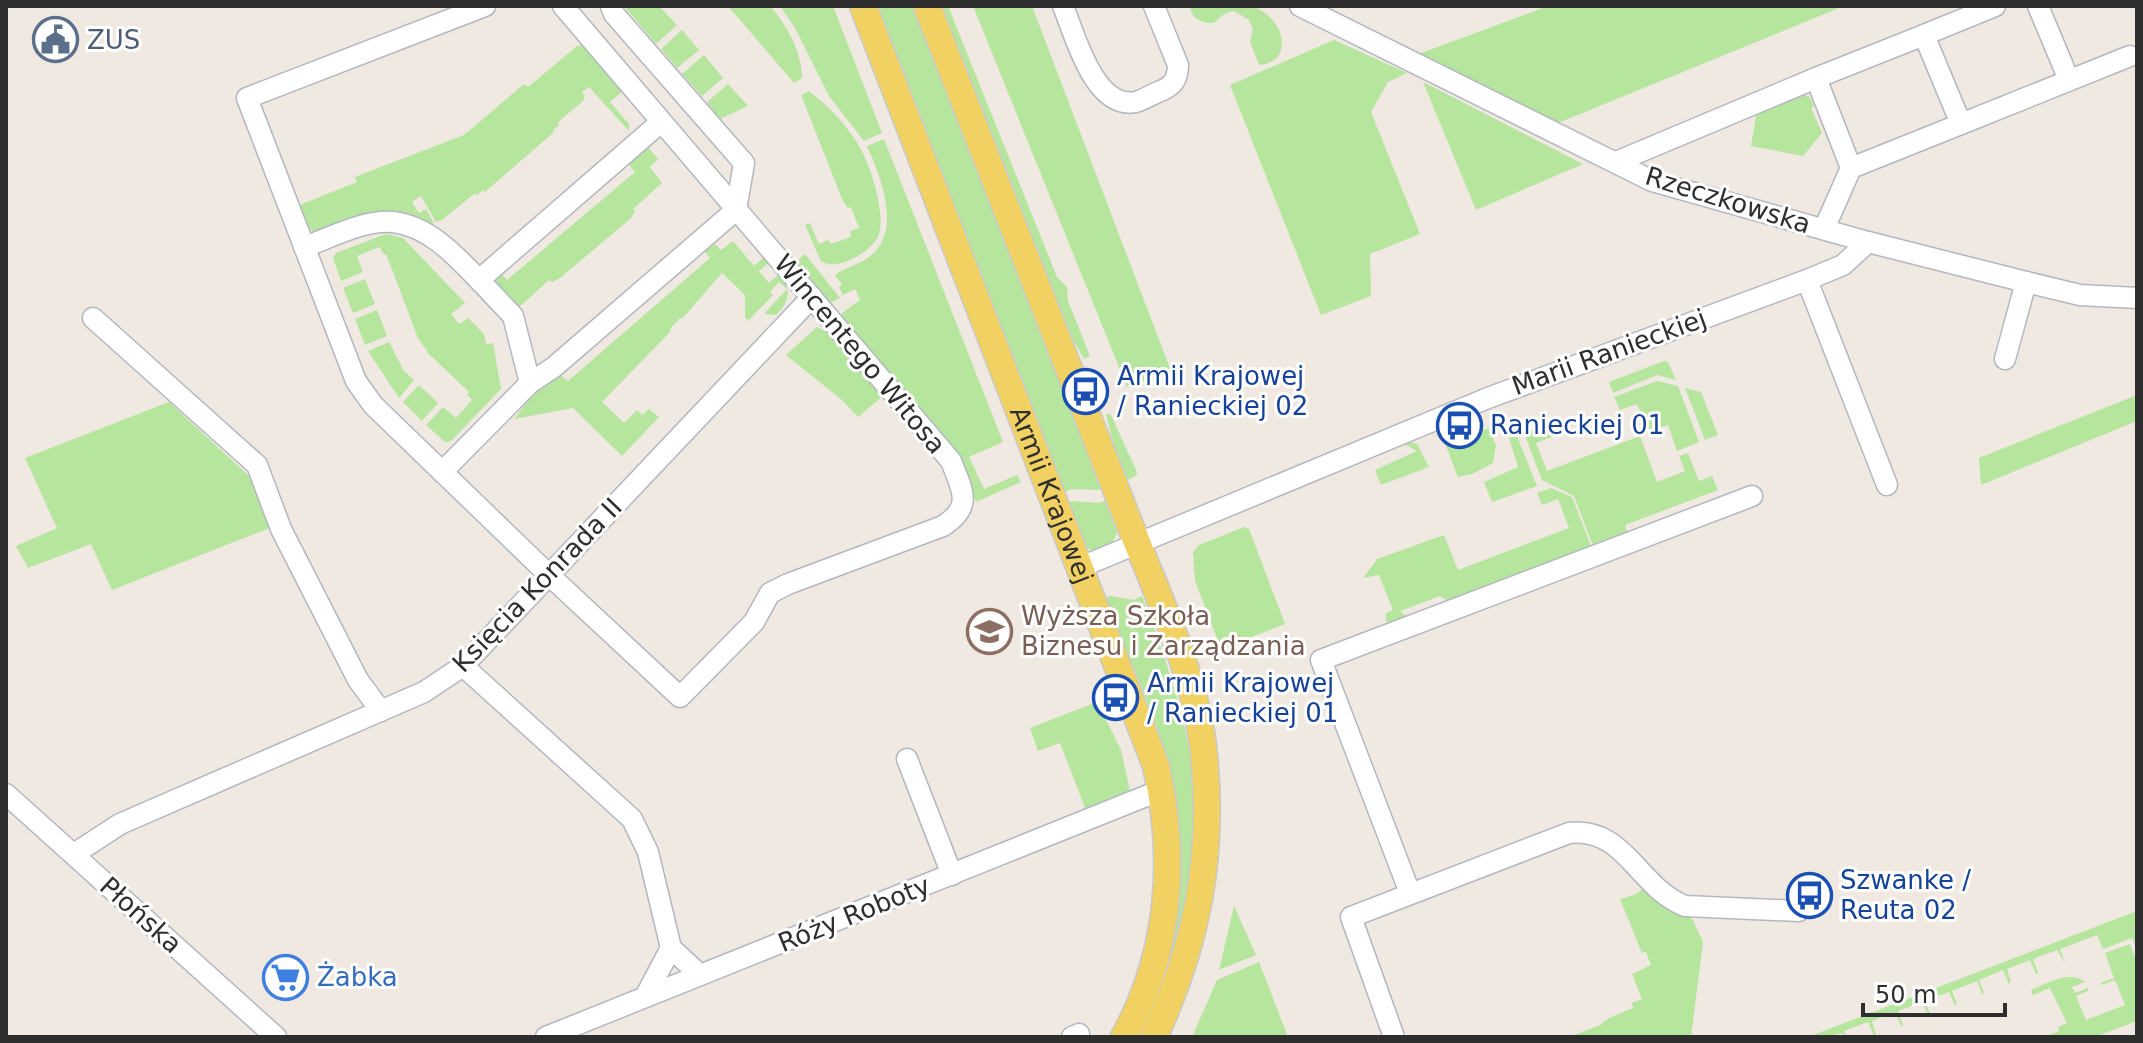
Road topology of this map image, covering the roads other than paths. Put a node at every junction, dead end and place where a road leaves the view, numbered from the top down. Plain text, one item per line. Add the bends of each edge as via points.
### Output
1 (485, 6) edge
2 (563, 6) edge
3 (611, 6) edge
4 (863, 6) edge
5 (927, 6) edge
6 (1063, 6) edge
7 (1154, 6) edge
8 (1300, 6) edge
9 (1995, 6) edge
10 (2038, 6) edge
11 (1924, 35) junction
12 (2130, 56) dead end
13 (1816, 78) junction
14 (2069, 80) junction
15 (661, 122) junction
16 (1961, 124) junction
17 (1616, 162) junction
18 (1851, 168) junction
19 (736, 210) junction
20 (1824, 229) junction
21 (1868, 242) junction
22 (304, 247) junction
23 (479, 280) junction
24 (1807, 280) junction
25 (2026, 282) junction
26 (812, 297) junction
27 (2137, 298) edge
28 (93, 318) dead end
29 (2005, 359) dead end
30 (530, 383) junction
31 (442, 472) junction
32 (1887, 485) dead end
33 (1752, 496) dead end
34 (1137, 546) junction
35 (1081, 567) junction
36 (549, 575) junction
37 (463, 666) junction
38 (381, 711) junction
39 (907, 759) dead end
40 (6, 794) edge
41 (1152, 794) junction
42 (74, 854) junction
43 (952, 875) junction
44 (1410, 893) junction
45 (1799, 911) dead end
46 (671, 948) junction
47 (700, 975) junction
48 (645, 997) junction
49 (276, 1037) edge
50 (546, 1037) edge
51 (1124, 1037) edge
52 (1154, 1037) edge
53 (1394, 1037) edge

1 - 22 street via 247,98
2 - 15 street, Wincentego Witosa
3 - 19 street via 744,163
4 - 35 main road, Armii Krajowej
5 - 34 main road
6 - 7 street via 1097,85 1118,101 1135,102 1171,86 1178,73
8 - 17 street, Rzeczkowska
9 - 11 street
10 - 14 street
11 - 13 street
11 - 16 street
12 - 14 street
13 - 17 street
13 - 18 street
14 - 16 street
15 - 19 street, Wincentego Witosa
15 - 23 street
16 - 18 street
17 - 20 street, Rzeczkowska via 1652,181
18 - 20 street
19 - 26 street, Wincentego Witosa
19 - 30 street
20 - 21 street, Rzeczkowska
21 - 24 street, Marii Ranieckiej via 1843,265
21 - 25 street, Rzeczkowska
22 - 23 street via 367,225 393,222 448,247
22 - 31 street via 356,381 373,405
23 - 30 street via 513,316
24 - 32 street
24 - 34 street, Marii Ranieckiej via 1488,398
25 - 27 street, Rzeczkowska via 2080,295
25 - 29 street
26 - 36 street, Księcia Konrada II
26 - 36 street, Wincentego Witosa via 951,461 962,490 957,517 770,593 754,622 680,697
28 - 38 street via 257,465 281,529 358,680
30 - 31 street
31 - 36 street
33 - 44 street via 1321,660
34 - 35 street, Marii Ranieckiej
34 - 52 main road via 1193,697 1207,797 1194,930
35 - 41 main road, Armii Krajowej via 1148,744
36 - 37 street, Księcia Konrada II
37 - 38 street, Księcia Konrada II via 424,692
37 - 46 street via 632,819 648,852
38 - 42 street, Księcia Konrada II via 120,824
39 - 43 street
40 - 42 street, Płońska
41 - 43 street, Róży Roboty
41 - 51 main road, Armii Krajowej via 1168,836 1164,923 1156,959
42 - 49 street, Płońska
43 - 47 street, Róży Roboty
44 - 45 street via 1569,833 1585,832 1618,847 1668,900 1685,906
44 - 53 street via 1351,917
46 - 47 street
46 - 48 street
47 - 48 street, Róży Roboty
48 - 50 street, Róży Roboty

